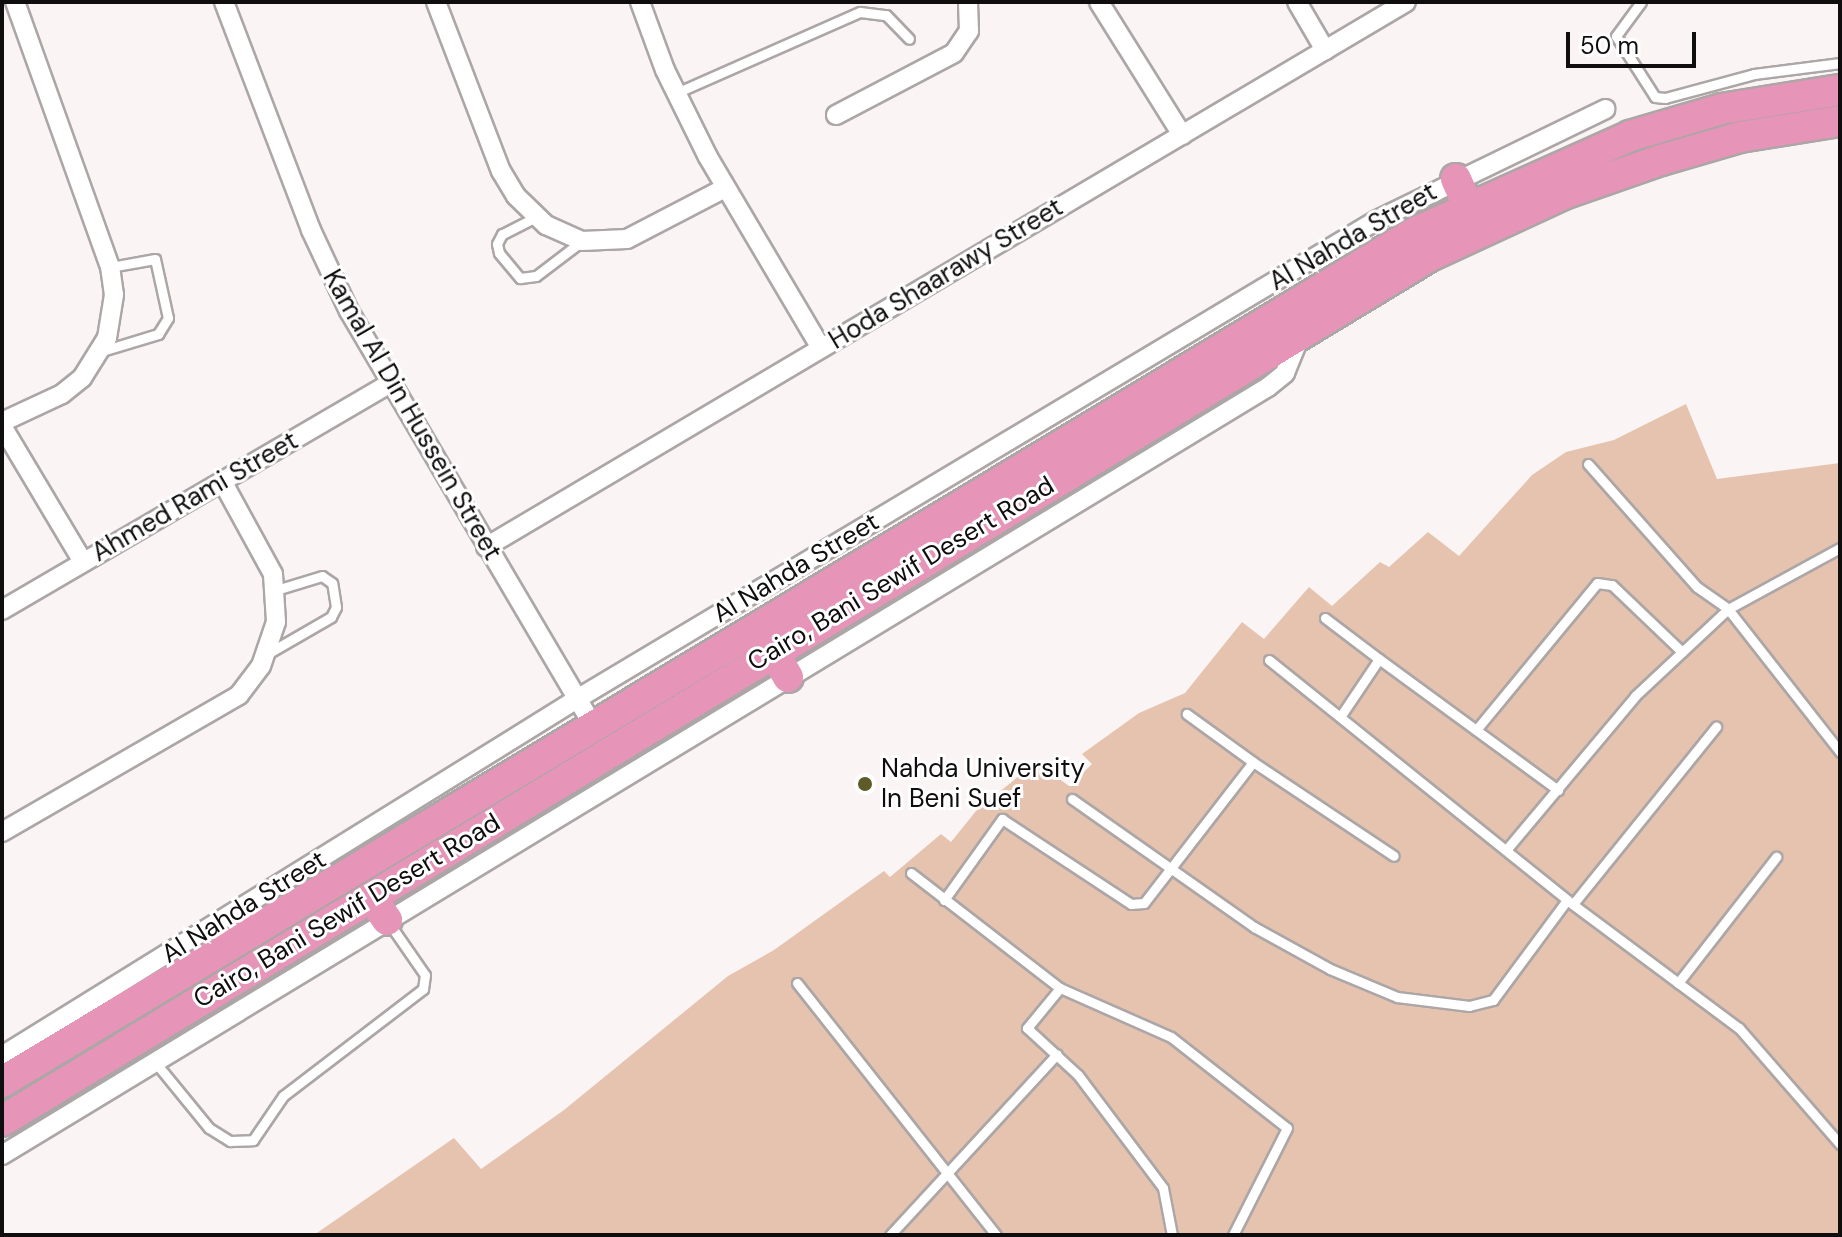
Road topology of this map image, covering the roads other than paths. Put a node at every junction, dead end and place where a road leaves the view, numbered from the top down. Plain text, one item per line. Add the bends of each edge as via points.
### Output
1 (15, 2) edge
2 (224, 2) edge
3 (436, 2) edge
4 (640, 2) edge
5 (968, 2) edge
6 (1099, 2) edge
7 (1297, 2) edge
8 (1406, 2) edge
9 (1641, 2) edge
10 (909, 39) dead end
11 (1325, 50) junction
12 (1840, 63) edge
13 (1840, 90) edge
14 (676, 93) junction
15 (1606, 109) dead end
16 (836, 115) dead end
17 (1840, 121) edge
18 (1182, 135) junction
19 (725, 188) junction
20 (1462, 192) junction
21 (536, 217) junction
22 (582, 241) junction
23 (110, 267) junction
24 (1302, 334) junction
25 (821, 348) junction
26 (102, 351) junction
27 (1191, 382) junction
28 (389, 384) junction
29 (2, 424) edge
30 (1588, 464) dead end
31 (222, 481) junction
32 (486, 547) junction
33 (1840, 548) edge
34 (83, 562) junction
35 (276, 590) junction
36 (1728, 609) junction
37 (2, 610) edge
38 (1325, 618) dead end
39 (1682, 652) junction
40 (267, 654) junction
41 (1379, 659) junction
42 (1269, 660) dead end
43 (781, 664) junction
44 (585, 712) junction
45 (1187, 714) dead end
46 (1342, 714) junction
47 (1716, 727) dead end
48 (1476, 730) junction
49 (1840, 752) edge
50 (1253, 762) junction
51 (1558, 790) junction
52 (1072, 799) dead end
53 (2, 832) edge
54 (1506, 850) junction
55 (1394, 856) dead end
56 (1776, 857) dead end
57 (1169, 870) junction
58 (911, 873) dead end
59 (944, 900) junction
60 (1570, 902) junction
61 (379, 908) junction
62 (797, 983) dead end
63 (1678, 983) junction
64 (1060, 988) junction
65 (147, 1050) junction
66 (1057, 1054) junction
67 (2, 1056) edge
68 (2, 1082) edge
69 (2, 1121) edge
70 (1840, 1144) edge
71 (2, 1155) edge
72 (948, 1173) junction
73 (890, 1235) edge
74 (996, 1235) edge
75 (1172, 1235) edge
76 (1233, 1235) edge

1 - 23 street
2 - 28 street, Kamal Al Din Hussein Street via 311,230
3 - 21 street via 501,171
4 - 14 street
5 - 16 street via 969,31 954,53
6 - 18 street
7 - 11 street
8 - 11 street, Hoda Shaarawy Street
9 - 12 lane via 1616,36 1650,93 1660,98 1754,74
10 - 14 lane via 886,15 860,12
11 - 18 street, Hoda Shaarawy Street
13 - 20 main road, Cairo, Bani Sewif Desert Road via 1767,99 1675,121
14 - 19 street
15 - 20 street, Al Nahda Street
17 - 24 main road, Cairo, Bani Sewif Desert Road via 1700,148 1566,193 1430,256
18 - 25 street, Hoda Shaarawy Street
19 - 22 street via 627,239
19 - 25 street
20 - 27 main road, Cairo, Bani Sewif Desert Road
20 - 44 street, Al Nahda Street via 1377,220
21 - 22 street
21 - 22 lane via 502,234 497,244 520,278 536,276
23 - 26 street via 114,310
23 - 26 lane via 147,256 155,259 168,318 158,334
24 - 27 main road, Cairo, Bani Sewif Desert Road
24 - 43 street via 1285,373 1268,387
25 - 32 street, Hoda Shaarawy Street
26 - 29 street via 62,394
27 - 43 main road, Cairo, Bani Sewif Desert Road
27 - 44 main road, Cairo, Bani Sewif Desert Road
28 - 31 street, Ahmed Rami Street
28 - 32 street, Kamal Al Din Hussein Street
29 - 34 street
30 - 36 lane via 1697,587
31 - 34 street, Ahmed Rami Street
31 - 35 street via 267,558
32 - 44 street, Kamal Al Din Hussein Street
33 - 36 lane
34 - 37 street, Ahmed Rami Street
35 - 40 street via 276,622
35 - 40 lane via 322,576 332,583 336,607 331,617
36 - 39 lane
36 - 49 lane
38 - 41 lane
39 - 48 lane via 1612,585 1597,583
39 - 51 lane via 1635,696
40 - 53 street via 239,695
41 - 46 lane
41 - 48 lane
42 - 46 lane
43 - 61 main road, Cairo, Bani Sewif Desert Road
44 - 67 street, Al Nahda Street
44 - 68 main road, Cairo, Bani Sewif Desert Road
45 - 50 lane
46 - 54 lane
47 - 60 lane
48 - 51 lane
50 - 55 lane
50 - 57 lane
51 - 54 lane
52 - 57 lane
54 - 60 lane
56 - 63 lane
57 - 59 lane via 1144,903 1131,904 1002,819
57 - 60 lane via 1254,927 1367,986 1397,997 1469,1006 1493,1000
58 - 59 lane
59 - 64 lane
60 - 63 lane
61 - 65 main road, Cairo, Bani Sewif Desert Road
61 - 65 lane via 425,975 423,989 283,1096 253,1140 230,1141 209,1128
62 - 72 lane
63 - 70 lane via 1739,1028
64 - 66 lane via 1027,1028
64 - 76 lane via 1171,1037 1287,1128
65 - 69 main road, Cairo, Bani Sewif Desert Road
65 - 71 street
66 - 72 lane
66 - 75 lane via 1163,1188
72 - 73 lane
72 - 74 lane

